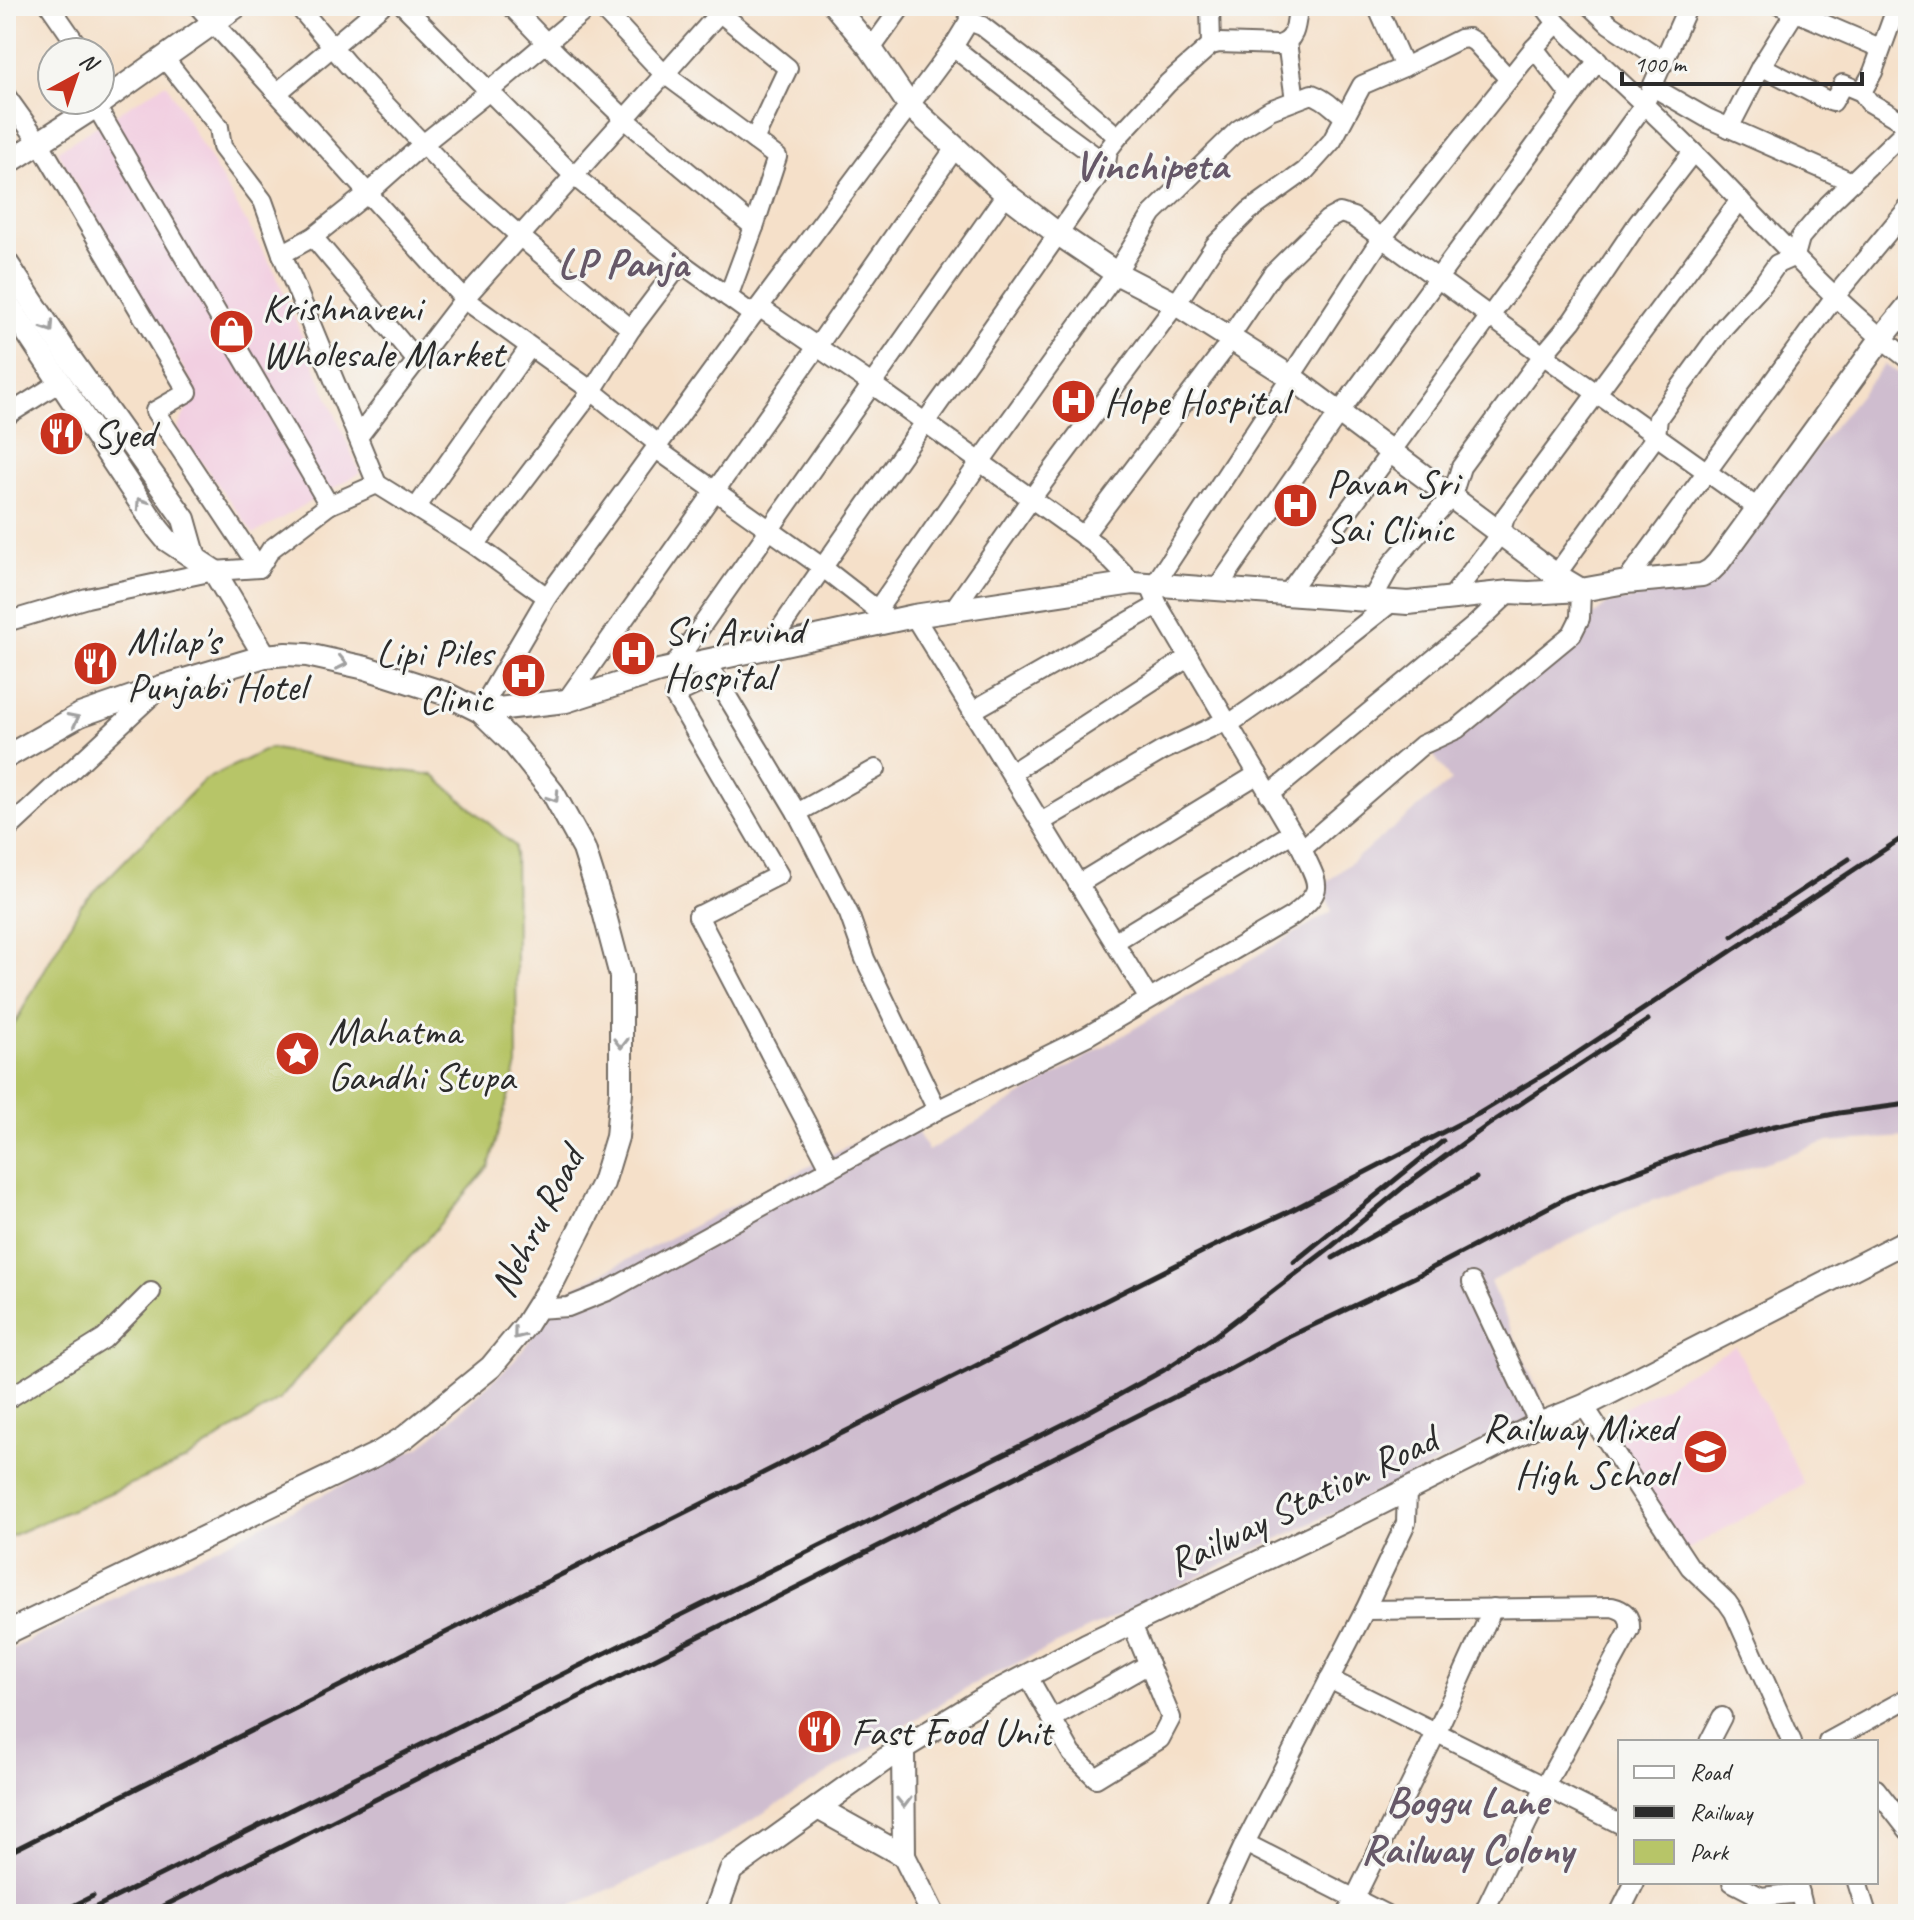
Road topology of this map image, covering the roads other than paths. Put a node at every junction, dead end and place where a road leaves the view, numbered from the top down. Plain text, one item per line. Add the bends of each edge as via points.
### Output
1 (50, 6) edge
2 (198, 6) edge
3 (237, 6) edge
4 (298, 6) edge
5 (381, 6) edge
6 (404, 6) edge
7 (511, 6) edge
8 (590, 6) edge
9 (600, 6) edge
10 (835, 6) edge
11 (902, 6) edge
12 (1210, 6) edge
13 (1298, 6) edge
14 (1377, 6) edge
15 (1544, 6) edge
16 (1590, 6) edge
17 (1688, 6) edge
18 (1897, 6) edge
19 (716, 9) edge
20 (1789, 9) edge
21 (968, 13) edge
22 (214, 23) junction
23 (1557, 23) junction
24 (71, 36) edge
25 (1287, 42) junction
26 (546, 43) junction
27 (1211, 45) junction
28 (333, 47) junction
29 (953, 47) junction
30 (1534, 48) junction
31 (1880, 48) junction
32 (871, 49) junction
33 (164, 58) junction
34 (1598, 60) junction
35 (1665, 62) junction
36 (1761, 66) junction
37 (1404, 67) junction
38 (665, 74) junction
39 (1509, 79) junction
40 (116, 86) edge
41 (1653, 87) junction
42 (488, 92) junction
43 (1862, 92) junction
44 (277, 93) junction
45 (6, 96) edge
46 (1571, 96) junction
47 (1295, 100) junction
48 (909, 105) junction
49 (1644, 105) junction
50 (73, 116) edge
51 (116, 116) edge
52 (1344, 116) junction
53 (625, 119) junction
54 (1908, 126) edge
55 (1729, 128) junction
56 (1118, 137) junction
57 (754, 140) junction
58 (39, 142) junction
59 (423, 144) junction
60 (955, 148) junction
61 (1693, 152) junction
62 (6, 164) edge
63 (1106, 164) junction
64 (574, 176) junction
65 (1852, 182) junction
66 (368, 193) junction
67 (1006, 194) junction
68 (1740, 200) junction
69 (1908, 208) edge
70 (754, 227) junction
71 (1059, 234) junction
72 (520, 236) junction
73 (313, 237) junction
74 (1381, 239) junction
75 (282, 254) junction
76 (1795, 256) junction
77 (6, 262) edge
78 (681, 263) junction
79 (1116, 273) junction
80 (1437, 279) junction
81 (1836, 295) junction
82 (728, 297) junction
83 (464, 299) junction
84 (6, 301) edge
85 (1176, 304) junction
86 (1908, 306) edge
87 (756, 311) junction
88 (1490, 316) junction
89 (631, 329) junction
90 (1881, 339) junction
91 (1226, 345) junction
92 (817, 347) junction
93 (529, 348) junction
94 (1543, 355) junction
95 (1908, 359) edge
96 (417, 361) junction
97 (1291, 377) junction
98 (60, 382) junction
99 (873, 385) junction
100 (592, 391) junction
101 (1598, 394) junction
102 (1339, 413) junction
103 (6, 416) edge
104 (924, 422) junction
105 (1656, 436) junction
106 (358, 437) junction
107 (656, 446) junction
108 (1391, 452) junction
109 (980, 462) junction
110 (1707, 471) junction
111 (377, 484) junction
112 (715, 490) junction
113 (1452, 496) junction
114 (1031, 499) junction
115 (329, 505) junction
116 (416, 508) junction
117 (1759, 509) junction
118 (770, 529) junction
119 (1500, 534) junction
120 (1083, 536) junction
121 (475, 545) junction
122 (195, 558) junction
123 (822, 567) junction
124 (259, 568) junction
125 (214, 571) junction
126 (1556, 575) junction
127 (1626, 582) junction
128 (1216, 590) junction
129 (1581, 590) junction
130 (1148, 591) junction
131 (1510, 592) junction
132 (1288, 593) junction
133 (547, 597) junction
134 (1451, 598) junction
135 (1382, 601) junction
136 (953, 610) junction
137 (884, 615) junction
138 (914, 616) junction
139 (6, 622) edge
140 (768, 647) junction
141 (265, 656) junction
142 (1189, 657) junction
143 (672, 668) junction
144 (161, 687) junction
145 (566, 701) junction
146 (480, 711) junction
147 (972, 711) junction
148 (1228, 722) junction
149 (6, 757) edge
150 (876, 769) dead end
151 (1011, 773) junction
152 (1258, 774) junction
153 (1269, 795) junction
154 (797, 813) junction
155 (1041, 822) junction
156 (6, 831) edge
157 (1297, 841) junction
158 (1078, 884) junction
159 (1114, 942) junction
160 (1149, 999) junction
161 (937, 1110) junction
162 (830, 1168) junction
163 (1908, 1240) edge
164 (1472, 1282) dead end
165 (151, 1292) dead end
166 (536, 1309) junction
167 (6, 1400) edge
168 (1584, 1406) junction
169 (1539, 1424) junction
170 (1407, 1490) junction
171 (1493, 1608) junction
172 (1365, 1610) junction
173 (1132, 1624) junction
174 (6, 1633) edge
175 (1149, 1664) junction
176 (1027, 1675) junction
177 (1329, 1679) junction
178 (1908, 1698) edge
179 (1722, 1717) dead end
180 (1052, 1719) junction
181 (1436, 1733) junction
182 (1710, 1740) edge
183 (1791, 1740) edge
184 (1832, 1740) edge
185 (903, 1748) junction
186 (1545, 1786) junction
187 (1878, 1792) edge
188 (818, 1808) junction
189 (1618, 1823) edge
190 (1908, 1830) edge
191 (1245, 1843) junction
192 (904, 1856) junction
193 (1634, 1884) edge
194 (1734, 1884) edge
195 (1858, 1884) edge
196 (1798, 1887) edge
197 (1350, 1906) edge
198 (1757, 1906) edge
199 (715, 1914) edge
200 (933, 1914) edge
201 (1212, 1914) edge
202 (1385, 1914) edge
203 (1483, 1914) edge
204 (1619, 1914) edge
205 (1805, 1914) edge
206 (1867, 1914) edge

1 - 24 street
2 - 22 street
3 - 22 street
4 - 28 street
5 - 28 street
6 - 42 street
7 - 26 street
8 - 26 street
9 - 38 street
10 - 32 street
11 - 32 street
12 - 27 street
13 - 25 street via 1293,37
14 - 37 street
15 - 23 street
16 - 35 street
17 - 35 street
18 - 31 street
19 - 38 street
19 - 57 street via 788,68
20 - 31 street
20 - 36 street
21 - 29 street
21 - 56 street
22 - 33 street
22 - 44 street
23 - 30 street
23 - 34 street
25 - 27 street
25 - 47 street
26 - 42 street
26 - 53 street
27 - 56 street
28 - 44 street
28 - 59 street
29 - 48 street
29 - 63 street
30 - 39 street
30 - 46 street
31 - 43 street
32 - 48 street
33 - 40 street
33 - 75 street via 219,127 222,147 263,201
34 - 46 street
34 - 49 street
35 - 41 street
36 - 43 street via 1833,102 1843,84
36 - 55 street
37 - 39 street via 1468,38
37 - 52 street via 1362,85
38 - 53 street
38 - 57 street
39 - 74 street
41 - 49 street
41 - 55 street
42 - 59 street
42 - 64 street
43 - 54 street
44 - 66 street
45 - 58 street
46 - 80 street
47 - 52 street via 1312,94
47 - 79 street via 1238,130 1153,213
48 - 60 street
48 - 87 street
49 - 61 street
49 - 88 street
50 - 58 street
51 - 115 street
52 - 85 street via 1332,141 1305,171 1249,211 1215,245
53 - 64 street
53 - 70 street
54 - 65 street
55 - 65 street
56 - 63 street
57 - 70 street via 777,157
58 - 62 street
58 - 124 street via 188,392 155,411
59 - 66 street
59 - 72 street
60 - 67 street
60 - 92 street
61 - 68 street
61 - 94 street
63 - 71 street
64 - 72 street
64 - 78 street
65 - 76 street via 1800,238
66 - 73 street
66 - 83 street
67 - 71 street
67 - 99 street
68 - 76 street
68 - 101 street
69 - 81 street
70 - 82 street
71 - 79 street
71 - 104 street
72 - 83 street
72 - 89 street
73 - 75 street
73 - 96 street
74 - 80 street
74 - 91 street via 1353,217 1340,213 1327,220 1273,273
74 - 97 street
75 - 106 street
76 - 81 street
76 - 105 street via 1777,264 1724,327 1658,418
77 -> 122 street via 184,519
78 - 82 street
78 - 89 street
79 - 85 street
79 - 109 street
80 - 88 street
80 - 102 street
81 - 90 street
81 - 110 street
82 - 87 street
83 - 93 street
83 - 96 street
84 - 98 street
85 - 91 street
85 - 114 street
86 - 90 street
87 - 92 street
87 - 107 street
88 - 94 street
88 - 108 street
89 - 100 street
90 - 95 street
90 - 117 street
91 - 97 street
91 - 120 street
92 - 99 street
92 - 112 street
93 - 100 street
93 - 116 street
94 - 101 street
94 - 113 street via 1461,467
96 - 106 street
97 - 102 street
97 - 130 street
98 - 103 street
122 -> 98 street via 158,529
99 - 104 street
99 - 118 street
100 - 107 street
100 - 121 street
101 - 105 street
101 - 119 street via 1505,517
102 - 108 street
102 - 128 street
104 - 109 street
104 - 123 street
105 - 110 street
105 - 126 street
106 - 111 street
107 - 112 street
107 - 133 street
108 - 113 street
108 - 132 street
109 - 114 street
109 - 137 street
110 - 117 street
110 - 127 street
111 - 115 street
111 - 116 street
112 - 118 street
112 - 145 street
113 - 119 street
113 - 135 street via 1393,562
114 - 120 street
114 - 136 street
115 - 124 street via 271,549
116 - 121 street
117 - 127 street via 1702,575
118 - 123 street
118 - 143 street
119 - 126 street
119 - 134 street
120 - 130 street
121 - 133 street
122 - 125 street
123 - 137 street
123 - 140 street
124 - 125 street
125 - 139 street via 87,598
125 - 141 street
126 - 129 street
127 - 129 street
128 - 130 street
128 - 132 street
129 - 131 street
129 - 157 street via 1580,618 1572,634 1457,729 1422,745
130 - 136 street
130 - 142 street
130 - 147 street
131 - 134 street
131 - 153 street
132 - 135 street
133 - 146 street
134 - 135 street
135 - 148 street via 1302,673
136 - 138 street
137 - 138 street
137 - 140 street
138 - 147 street
140 - 143 street
141 - 144 street, Nehru Road
141 -> 146 street, Nehru Road via 307,655 366,668 444,693
142 - 148 street
142 - 151 street
143 - 145 street
149 -> 144 street, Nehru Road via 80,715
144 - 156 street
145 - 146 street
146 -> 166 street, Nehru Road via 553,793 584,849 621,976 617,1137 603,1183
147 - 151 street
148 - 152 street
148 - 155 street via 1162,751
150 - 154 street
151 - 155 street
152 - 153 street
152 - 158 street
153 - 157 street
154 - 161 street
154 - 162 street via 715,676 674,695 779,875 698,915
155 - 158 street
157 - 159 street
157 - 160 street via 1317,883 1309,902
158 - 159 street
159 - 160 street
160 - 161 street via 1087,1036
161 - 162 street
162 - 166 street via 608,1291 568,1307
163 - 168 street, Railway Station Road
164 - 169 street
165 - 167 street via 104,1339
166 -> 174 street, Nehru Road via 491,1367 405,1437
168 - 169 street, Railway Station Road
168 - 183 street via 1690,1567 1734,1612
169 - 170 street, Railway Station Road
170 - 172 street via 1406,1523
170 - 173 street, Railway Station Road
171 - 172 street
171 - 181 street
171 - 186 street via 1612,1607 1621,1609 1630,1622
172 - 177 street
173 - 175 street
173 - 176 street, Railway Station Road
175 - 180 street
175 - 180 street via 1171,1718 1160,1739 1096,1778 1072,1754
176 - 180 street
176 - 185 street, Railway Station Road
177 - 181 street
177 - 191 street
178 - 184 street
179 - 182 street
181 - 186 street
181 - 197 street
185 - 188 street, Railway Station Road
185 -> 192 street
186 - 189 street
186 - 203 street
187 - 190 street
188 - 192 street
188 - 199 street, Railway Station Road via 731,1870
191 - 197 street
191 - 201 street
192 - 200 street
193 - 204 street
194 - 198 street
195 - 206 street
196 - 198 street
196 - 205 street
197 - 202 street

